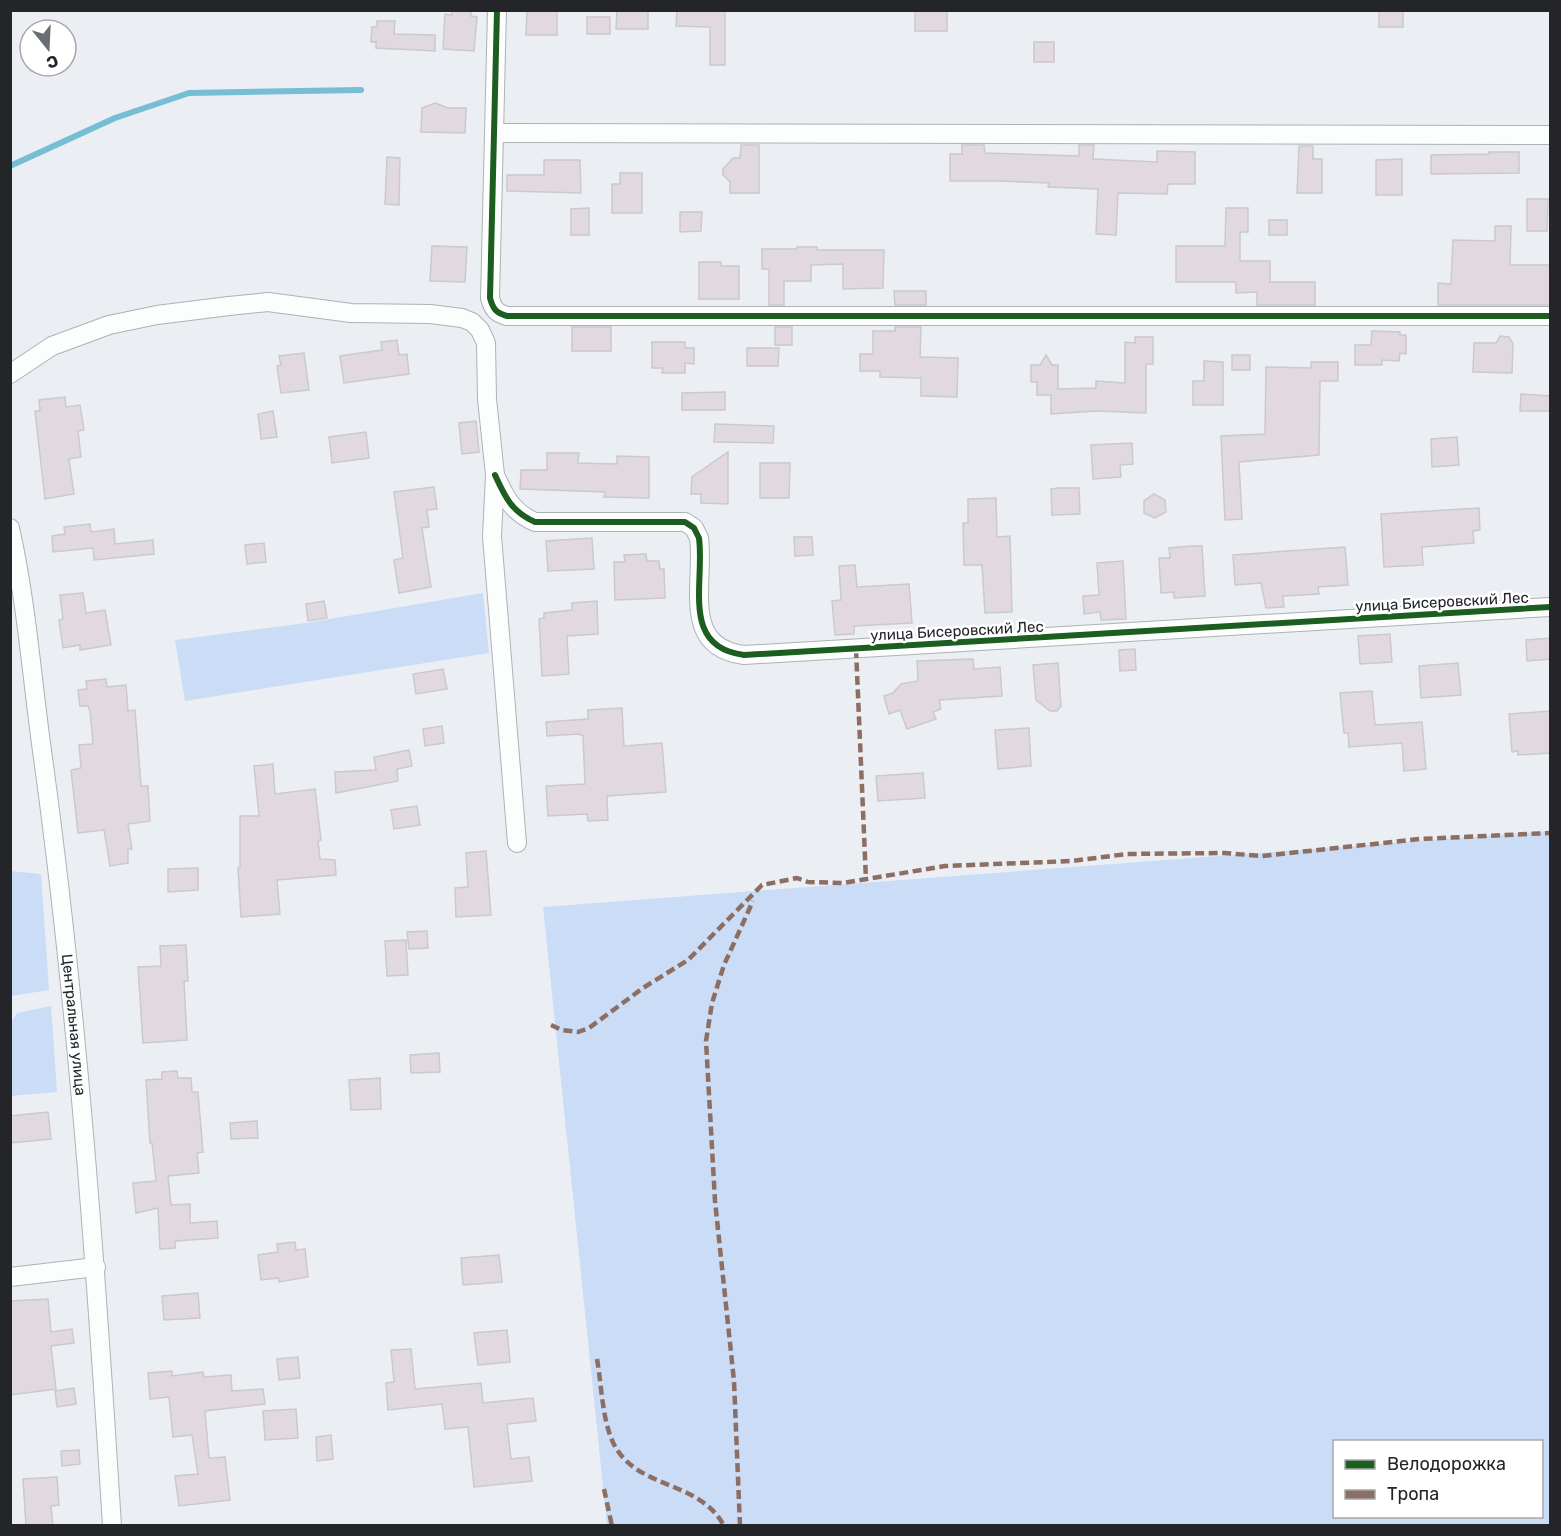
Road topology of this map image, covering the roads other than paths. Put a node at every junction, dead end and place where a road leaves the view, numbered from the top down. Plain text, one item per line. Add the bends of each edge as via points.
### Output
1 (497, 10) edge
2 (494, 133) junction
3 (1551, 135) edge
4 (1551, 316) edge
5 (10, 374) edge
6 (495, 475) junction
7 (10, 528) edge
8 (1551, 607) edge
9 (517, 843) dead end
10 (96, 1268) junction
11 (10, 1277) edge
12 (112, 1526) edge

1 - 2 street
2 - 3 street
2 - 4 street via 490,298 494,310 507,316
5 - 6 street via 52,346 77,335 157,315 268,302 351,313 462,318 480,330 486,343
6 - 8 street, улица Бисеровский Лес via 507,501 519,515 535,522 686,522 699,538 701,622 708,639 729,654 744,656
6 - 9 street via 492,536
7 - 10 street, Центральная улица via 23,596 58,872
10 - 11 street
10 - 12 street, Центральная улица

